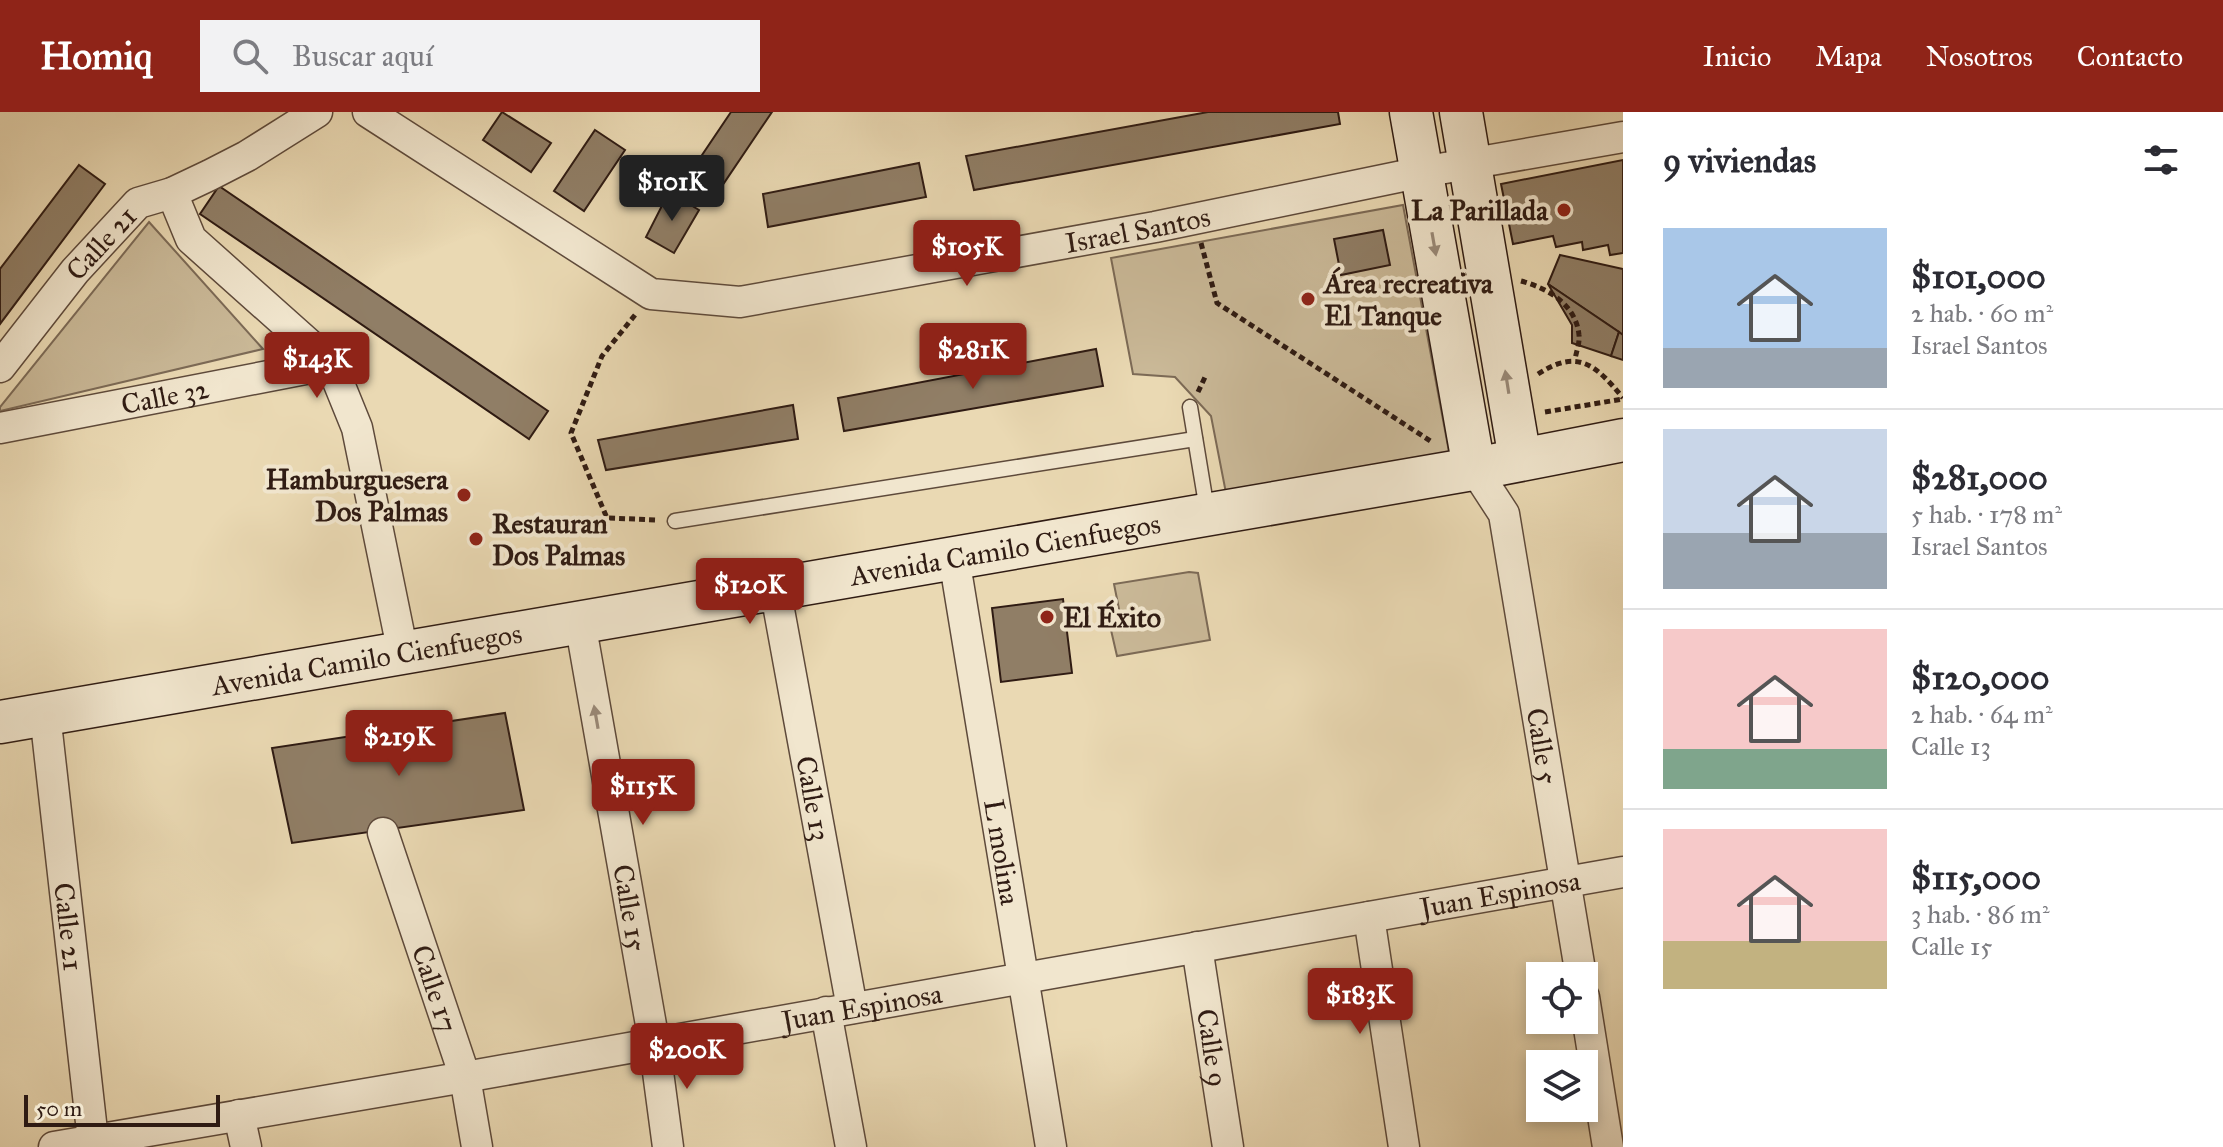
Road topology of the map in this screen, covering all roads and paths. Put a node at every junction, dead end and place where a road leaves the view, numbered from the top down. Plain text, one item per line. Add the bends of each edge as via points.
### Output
1 (317, 112) edge
2 (368, 112) edge
3 (1411, 112) edge
4 (1461, 112) edge
5 (1623, 137) edge
6 (1470, 164) junction
7 (1422, 172) junction
8 (172, 193) junction
9 (1194, 219) junction
10 (1510, 278) dead end
11 (651, 294) junction
12 (1575, 360) junction
13 (331, 364) junction
14 (0, 367) edge
15 (1530, 385) dead end
16 (1623, 398) edge
17 (1190, 407) dead end
18 (0, 428) edge
19 (1195, 439) junction
20 (1623, 440) edge
21 (1495, 464) junction
22 (1208, 514) junction
23 (1504, 514) junction
24 (675, 521) joint
25 (954, 558) junction
26 (775, 588) junction
27 (580, 622) junction
28 (403, 653) junction
29 (45, 714) junction
30 (0, 722) edge
31 (383, 833) dead end
32 (1623, 872) edge
33 (1566, 881) junction
34 (1369, 917) junction
35 (1197, 947) junction
36 (1579, 962) edge
37 (1024, 977) junction
38 (839, 1010) junction
39 (1590, 1034) edge
40 (654, 1042) junction
41 (465, 1077) junction
42 (239, 1115) junction
43 (157, 1138) edge
44 (93, 1140) junction
45 (54, 1147) edge
46 (246, 1147) edge
47 (477, 1147) edge
48 (668, 1147) edge
49 (851, 1147) edge
50 (1051, 1147) edge
51 (1228, 1147) edge
52 (1404, 1147) edge
53 (1608, 1147) edge

1 - 8 street, Calle 21 via 247,156
2 - 11 street, Israel Santos
3 - 7 main road
4 - 6 main road
5 - 6 street, Israel Santos
6 - 7 street, Israel Santos
21 -> 6 main road
7 - 9 street, Israel Santos
7 -> 21 main road
8 - 13 street via 191,239
8 - 14 street, Calle 21 via 138,203 75,271
9 - 11 street, Israel Santos via 740,302
9 - 21 path via 1217,303
10 - 12 path via 1545,289 1564,302 1579,336
11 - 24 path via 602,356 571,433 607,518
12 - 15 path via 1557,362
12 - 16 path via 1593,366
13 - 18 street, Calle 32
13 - 28 street via 357,428
17 - 19 lane
19 - 22 lane
19 - 24 lane
20 - 21 main road, Avenida Camilo Cienfuegos
21 - 22 main road, Avenida Camilo Cienfuegos
21 - 23 street, Calle 5
21 - 23 street, Calle 5
22 - 25 main road, Avenida Camilo Cienfuegos
23 - 33 street, Calle 5
25 - 26 main road, Avenida Camilo Cienfuegos
25 - 37 street, L molina
26 - 27 main road, Avenida Camilo Cienfuegos
26 - 38 street, Calle 13
27 - 28 main road, Avenida Camilo Cienfuegos
40 -> 27 street, Calle 15
28 - 29 main road, Avenida Camilo Cienfuegos
29 - 30 main road, Avenida Camilo Cienfuegos
29 - 44 street, Calle 21
31 - 41 street, Calle 17
32 - 33 street, Juan Espinosa
33 - 34 street, Juan Espinosa
33 - 36 street, Calle 5
34 - 35 street, Juan Espinosa
34 - 52 street
35 - 37 street, Juan Espinosa
35 - 51 street, Calle 9
37 - 38 street, Juan Espinosa
37 - 50 street, L molina
38 - 40 street, Juan Espinosa
38 - 49 street, Calle 13
39 - 53 street
40 - 41 street, Juan Espinosa
40 - 48 street, Calle 15
41 - 42 street, Juan Espinosa
41 - 47 street, Calle 17
42 - 43 street, Juan Espinosa
42 - 46 street
43 - 44 street, Juan Espinosa
44 - 45 street, Juan Espinosa

